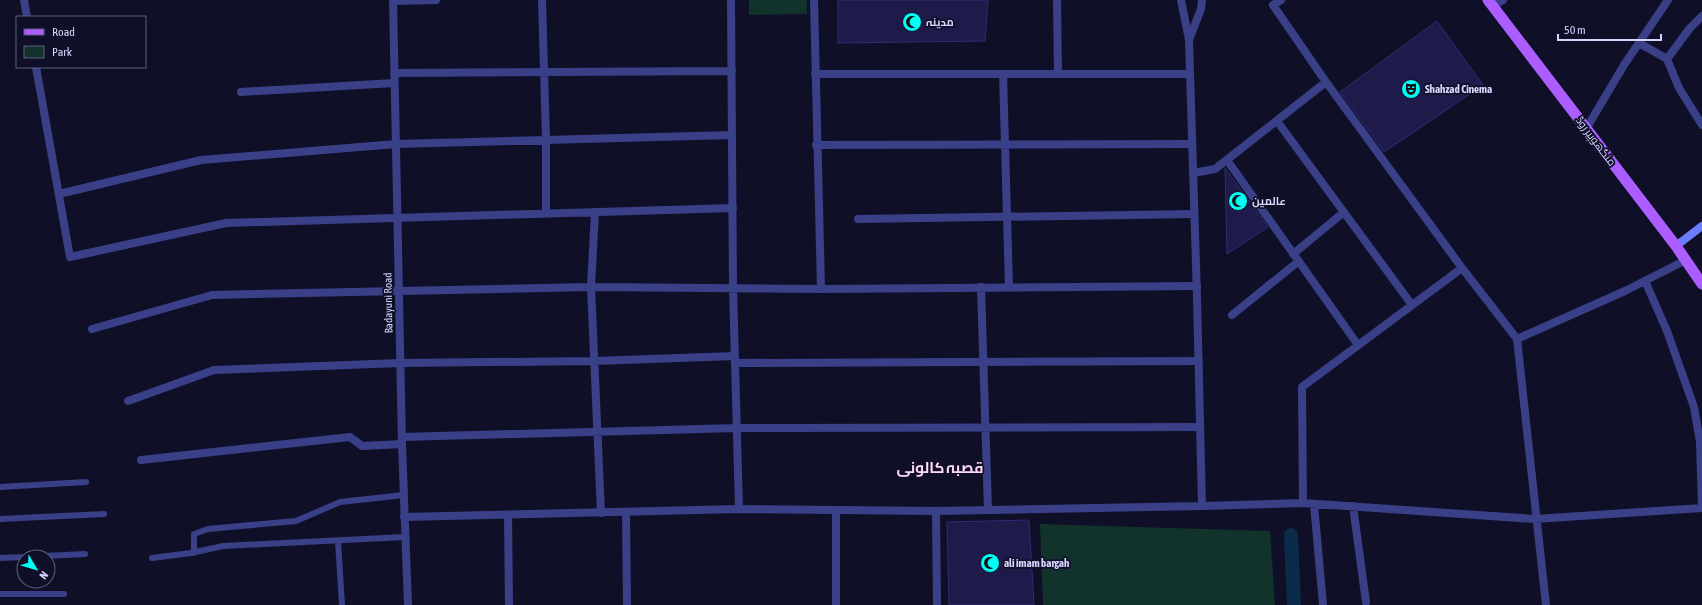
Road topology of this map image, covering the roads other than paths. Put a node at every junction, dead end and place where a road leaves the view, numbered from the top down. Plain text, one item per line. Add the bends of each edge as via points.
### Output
1 (24, 0) edge
2 (393, 0) edge
3 (436, 0) edge
4 (542, 0) edge
5 (731, 0) edge
6 (814, 0) edge
7 (1057, 0) edge
8 (1182, 0) edge
9 (1202, 0) edge
10 (1281, 0) edge
11 (1503, 0) edge
12 (1668, 0) edge
13 (1490, 3) edge
14 (27, 16) edge
15 (1702, 16) edge
16 (1189, 40) junction
17 (1639, 43) junction
18 (1666, 59) junction
19 (36, 68) edge
20 (732, 71) junction
21 (544, 72) junction
22 (394, 73) junction
23 (815, 74) junction
24 (1003, 74) junction
25 (1058, 74) junction
26 (1190, 74) junction
27 (1326, 82) junction
28 (394, 83) junction
29 (241, 92) dead end
30 (1277, 121) junction
31 (1702, 125) edge
32 (1586, 129) junction
33 (732, 135) junction
34 (546, 140) junction
35 (396, 144) junction
36 (1005, 144) junction
37 (1192, 144) junction
38 (816, 145) junction
39 (1227, 160) junction
40 (1193, 173) junction
41 (59, 194) junction
42 (733, 208) junction
43 (595, 212) junction
44 (1344, 212) junction
45 (546, 213) junction
46 (1194, 214) junction
47 (397, 217) junction
48 (1007, 217) junction
49 (858, 219) dead end
50 (1702, 226) edge
51 (1676, 246) junction
52 (1293, 254) junction
53 (1686, 260) junction
54 (1299, 262) junction
55 (1462, 268) junction
56 (1645, 281) junction
57 (1702, 284) edge
58 (1197, 286) junction
59 (591, 287) junction
60 (981, 287) junction
61 (1009, 287) junction
62 (733, 288) junction
63 (821, 288) junction
64 (398, 291) junction
65 (1412, 305) junction
66 (1232, 315) dead end
67 (92, 329) dead end
68 (1517, 340) junction
69 (1358, 345) junction
70 (735, 359) junction
71 (594, 361) junction
72 (1199, 361) junction
73 (983, 362) junction
74 (400, 363) junction
75 (128, 401) dead end
76 (985, 427) junction
77 (1200, 427) junction
78 (737, 428) junction
79 (597, 433) junction
80 (402, 441) junction
81 (141, 460) dead end
82 (86, 482) dead end
83 (0, 487) edge
84 (404, 494) junction
85 (1303, 503) junction
86 (1314, 504) junction
87 (1202, 506) junction
88 (1353, 506) junction
89 (1702, 508) edge
90 (739, 509) junction
91 (836, 510) junction
92 (988, 510) junction
93 (936, 511) junction
94 (626, 512) junction
95 (601, 513) junction
96 (104, 514) dead end
97 (508, 515) junction
98 (404, 517) junction
99 (0, 519) edge
100 (1535, 519) junction
101 (405, 537) junction
102 (338, 541) junction
103 (194, 553) junction
104 (85, 554) dead end
105 (56, 555) edge
106 (16, 557) edge
107 (0, 558) edge
108 (152, 558) dead end
109 (0, 594) edge
110 (64, 594) dead end
111 (1366, 602) dead end
112 (342, 605) edge
113 (408, 605) edge
114 (509, 605) edge
115 (628, 605) edge
116 (836, 605) edge
117 (937, 605) edge
118 (1323, 605) edge
119 (1546, 605) edge

1 - 14 street
2 - 3 street
2 - 22 street, Badayuni Road
4 - 21 street
5 - 20 street
6 - 23 street
7 - 25 street
8 - 16 street
9 - 16 street
10 - 27 street via 1273,5
11 - 13 street
12 - 17 street
13 - 32 main road, منگھوپیر روڈ
15 - 18 street
16 - 26 street
17 - 18 street
17 - 32 street
18 - 31 street
19 - 41 street
20 - 21 street
20 - 33 street
21 - 22 street
21 - 34 street
22 - 28 street, Badayuni Road
23 - 24 street
23 - 38 street
24 - 25 street
24 - 36 street
25 - 26 street
26 - 37 street
27 - 30 street
27 - 55 street
28 - 29 street
28 - 35 street, Badayuni Road
30 - 39 street
30 - 44 street
32 - 51 main road, منگھوپیر روڈ
33 - 34 street
33 - 42 street
34 - 35 street
34 - 45 street
35 - 41 street via 201,160
35 - 47 street, Badayuni Road
36 - 37 street
36 - 38 street
36 - 48 street
37 - 40 street
38 - 63 street
39 - 40 street via 1215,170
39 - 52 street
40 - 46 street
41 - 47 street via 70,256 226,223
42 - 43 street
42 - 62 street
43 - 45 street
43 - 59 street
44 - 52 street
44 - 65 street
45 - 47 street
46 - 48 street
46 - 58 street
47 - 64 street, Badayuni Road
48 - 49 street
48 - 61 street
50 - 51 main road
51 - 53 main road, منگھوپیر روڈ
52 - 54 street
53 - 56 street
53 - 57 main road, منگھوپیر روڈ
54 - 66 street
54 - 69 street
55 - 65 street
55 - 68 street
56 - 68 street
56 - 89 street via 1667,331 1694,407 1700,442
58 - 61 street
58 - 72 street
59 - 62 street
59 - 64 street
59 - 71 street
60 - 61 street
60 - 63 street
60 - 73 street
62 - 63 street
62 - 70 street
64 - 67 street via 212,296
64 - 74 street, Badayuni Road
65 - 69 street
68 - 100 street
69 - 85 street via 1302,387
70 - 71 street
70 - 73 street
70 - 78 street
71 - 74 street
71 - 79 street
72 - 73 street
72 - 77 street
73 - 76 street
74 - 75 street via 214,370
74 - 80 street, Badayuni Road
76 - 77 street
76 - 78 street
76 - 92 street
77 - 87 street
78 - 79 street
78 - 90 street
79 - 80 street
79 - 95 street
80 - 81 street via 362,446 350,437
80 - 84 street, Badayuni Road
82 - 83 lane
84 - 98 street, Badayuni Road
84 - 103 lane via 340,502 296,521 208,529 194,534
85 - 86 street
85 - 87 street
86 - 88 street
86 - 118 street
87 - 92 street
88 - 100 street
88 - 111 street
89 - 100 street
90 - 91 street
90 - 94 street
91 - 93 street
91 - 116 street
92 - 93 street
93 - 117 street
94 - 95 street
94 - 115 street
95 - 97 street
96 - 99 lane
97 - 98 street
97 - 114 street
98 - 101 street, Badayuni Road
100 - 119 street
101 - 102 lane
101 - 113 street, Badayuni Road
102 - 103 lane via 223,546
102 - 112 lane
103 - 108 lane
104 - 105 lane
106 - 107 lane
109 - 110 lane

